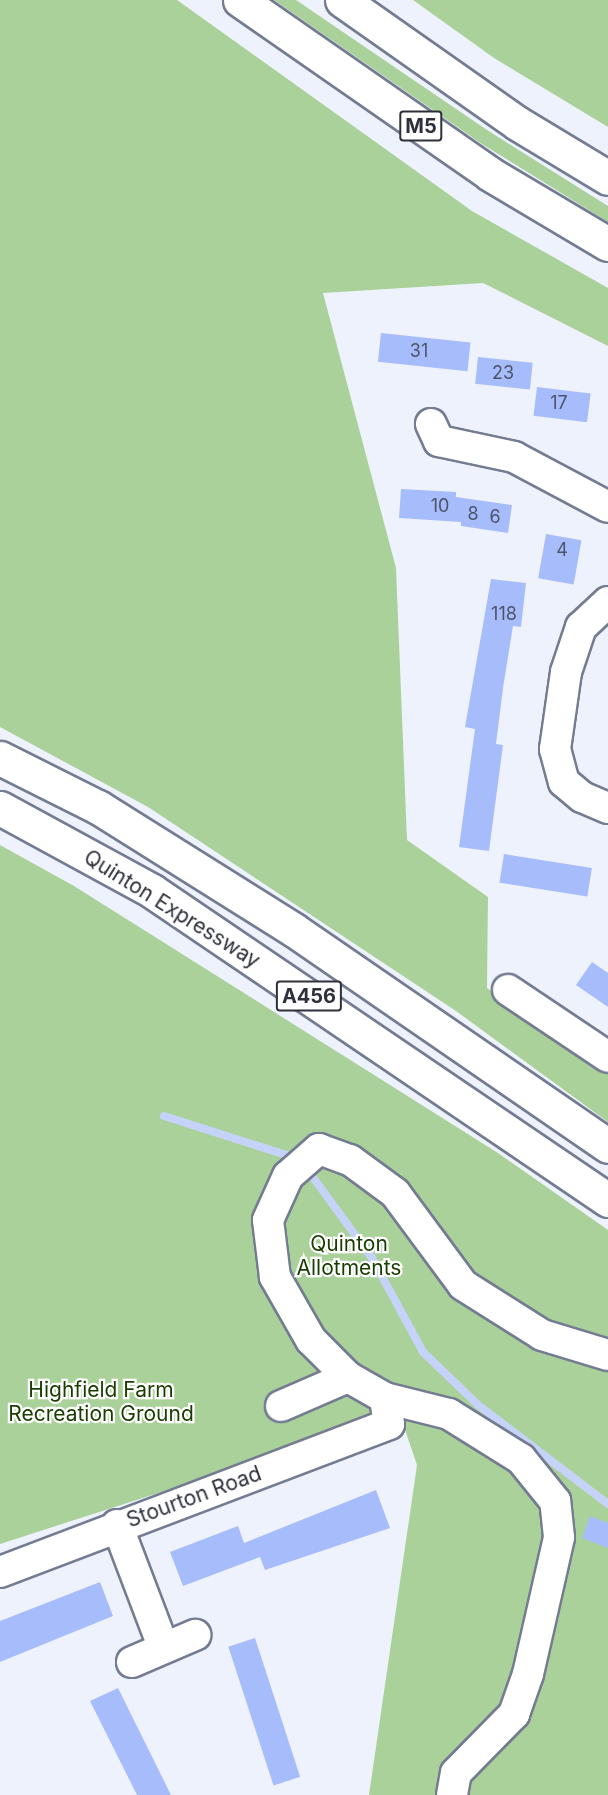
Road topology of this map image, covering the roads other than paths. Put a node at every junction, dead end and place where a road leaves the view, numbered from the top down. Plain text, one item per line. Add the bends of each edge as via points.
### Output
1 (240, 0) edge
2 (342, 0) edge
3 (608, 178) edge
4 (608, 243) edge
5 (430, 424) dead end
6 (608, 507) edge
7 (608, 602) edge
8 (0, 758) edge
9 (608, 807) edge
10 (0, 808) edge
11 (508, 990) dead end
12 (608, 1057) edge
13 (608, 1146) edge
14 (608, 1200) edge
15 (608, 1355) edge
16 (348, 1377) junction
17 (281, 1406) dead end
18 (387, 1411) junction
19 (117, 1525) junction
20 (0, 1572) edge
21 (195, 1635) dead end
22 (163, 1646) junction
23 (132, 1662) dead end
24 (452, 1795) edge

1 - 4 highway, M5 via 490,174
2 - 3 highway, M5 via 517,123
5 - 6 street via 439,441 514,457
7 - 9 street via 581,627 566,672 555,749 564,782 582,797
8 - 13 highway, A456 via 98,807 284,924
10 - 14 highway, Quinton Expressway / A456 via 152,891
11 - 12 street
15 - 16 street via 542,1335 471,1290 395,1193 350,1160 319,1149 288,1176 268,1220 275,1277 311,1340
16 - 17 street
16 - 18 street
18 - 19 street, Stourton Road
18 - 24 street via 449,1414 521,1459 555,1501 559,1537 528,1674 514,1714 456,1773
19 - 20 street, Stourton Road
19 - 22 street
21 - 22 street
22 - 23 street

